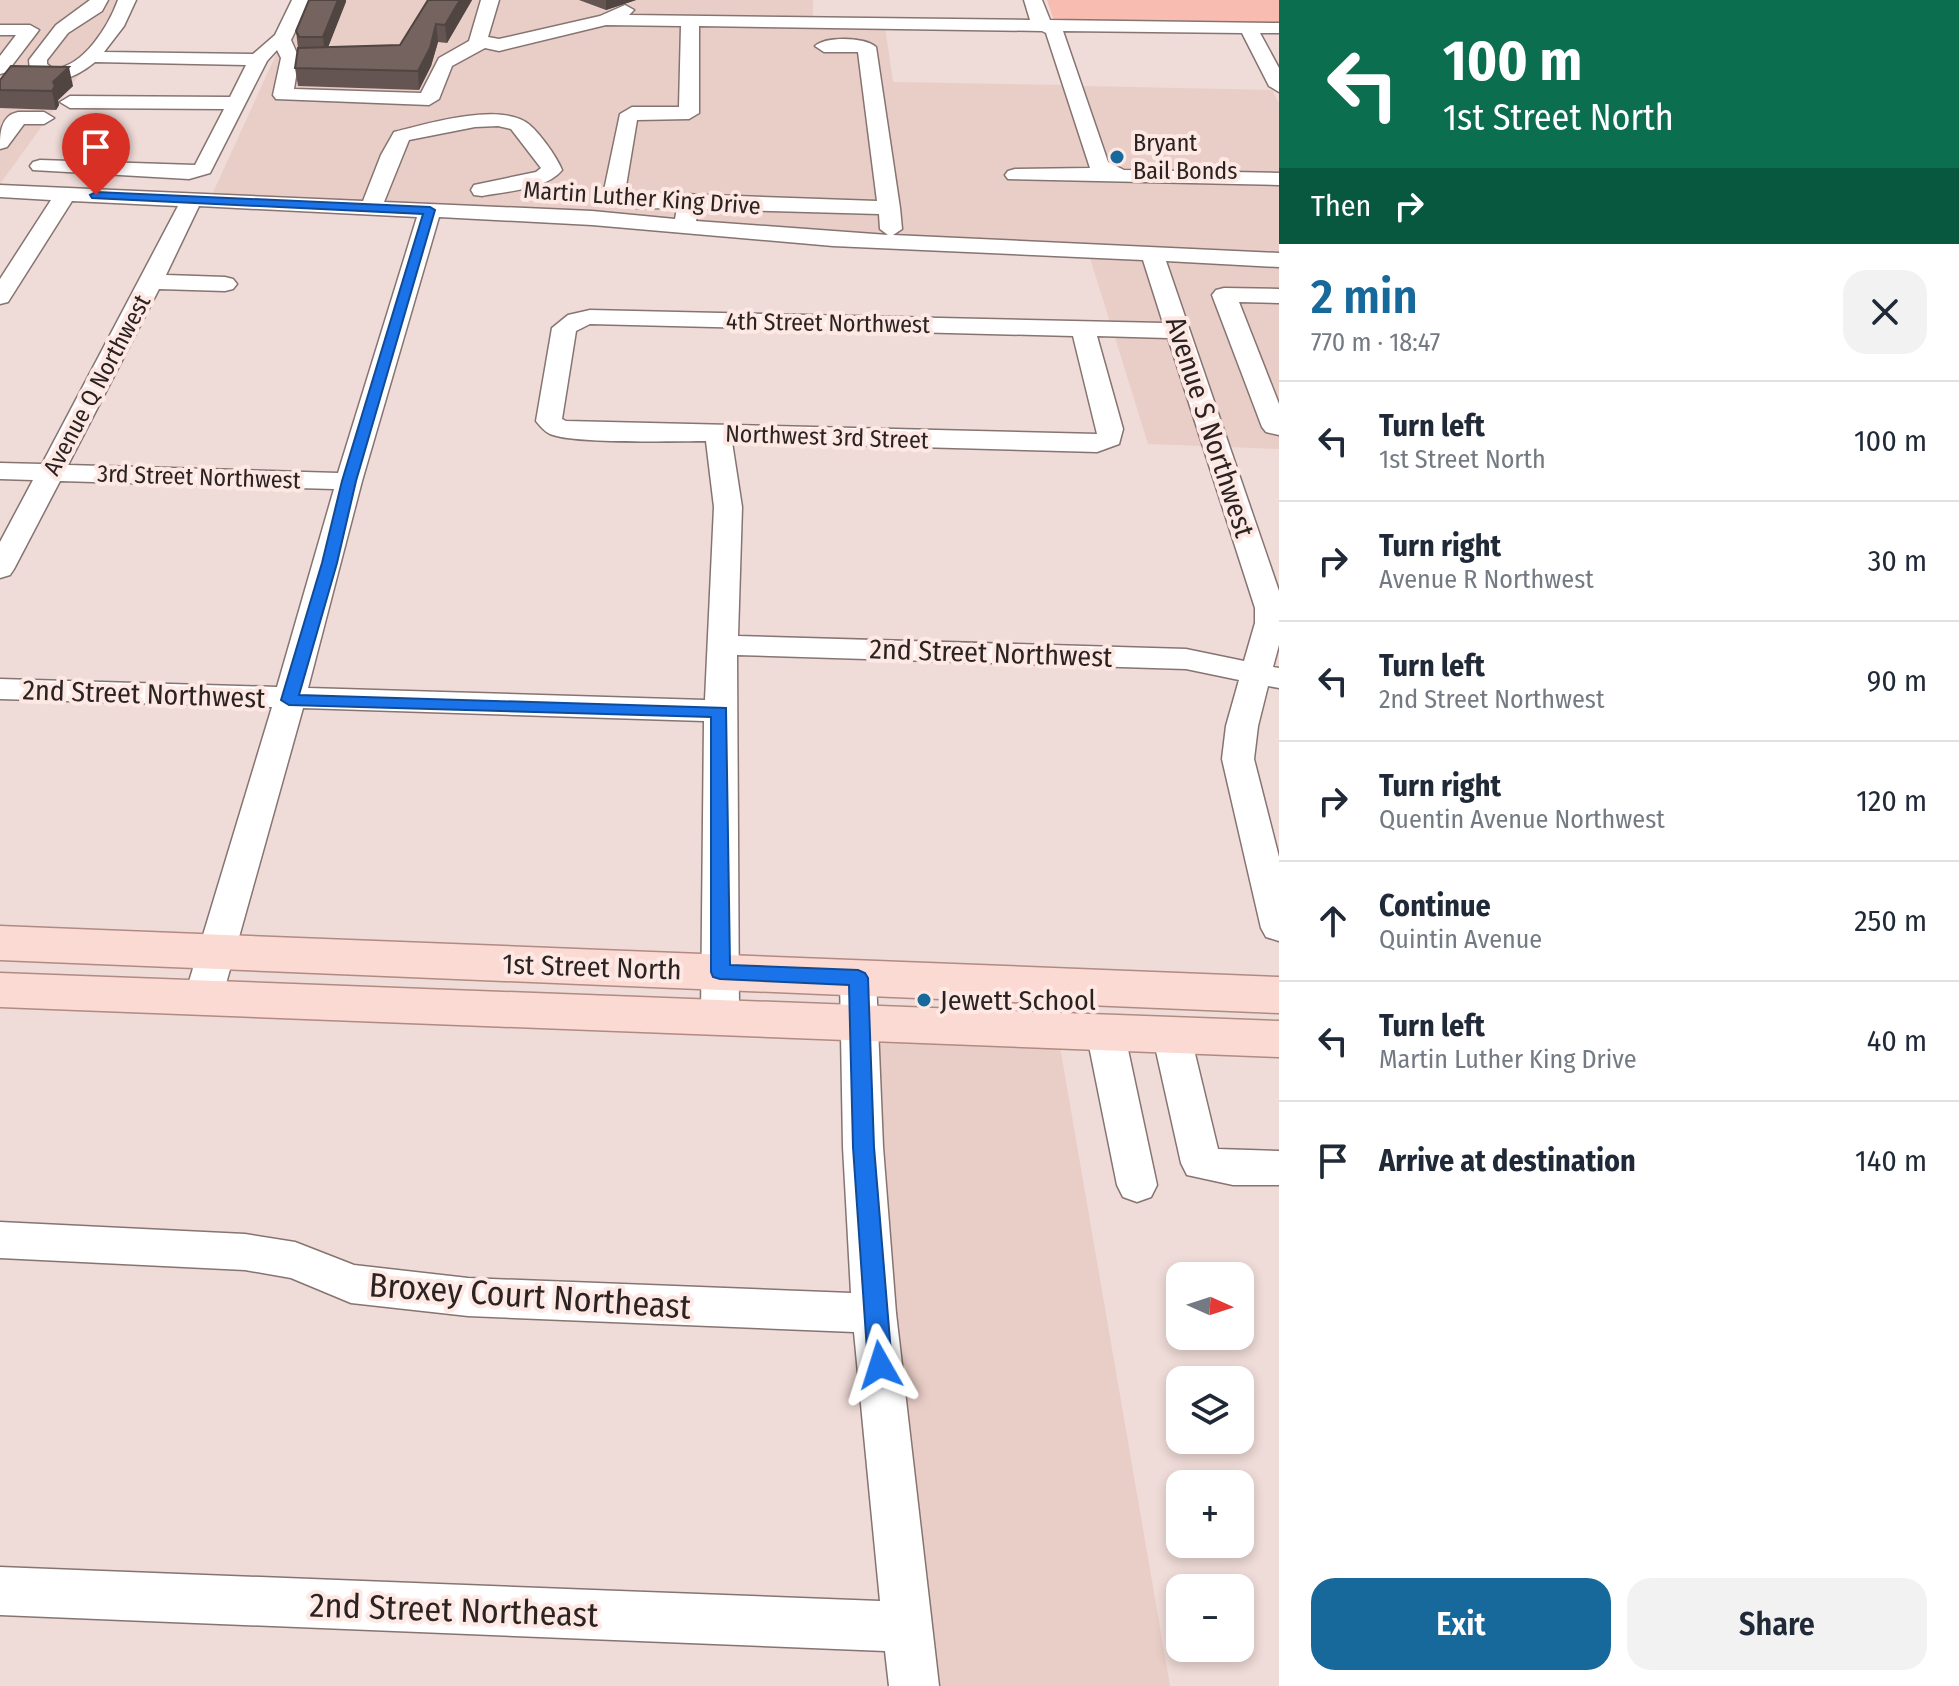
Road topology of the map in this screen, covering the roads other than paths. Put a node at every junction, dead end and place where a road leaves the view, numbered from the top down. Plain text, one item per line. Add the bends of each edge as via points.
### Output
1 (99, 0) edge
2 (127, 0) edge
3 (301, 0) edge
4 (490, 0) edge
5 (702, 0) edge
6 (802, 0) edge
7 (1033, 0) edge
8 (643, 1) edge
9 (736, 4) dead end
10 (606, 20) junction
11 (644, 21) junction
12 (686, 22) junction
13 (803, 23) junction
14 (864, 24) junction
15 (1047, 26) junction
16 (1248, 28) junction
17 (1279, 28) edge
18 (0, 30) edge
19 (282, 40) junction
20 (481, 43) junction
21 (807, 46) dead end
22 (867, 47) junction
23 (102, 58) dead end
24 (258, 60) junction
25 (0, 68) edge
26 (1279, 86) edge
27 (70, 102) dead end
28 (236, 103) junction
29 (44, 118) dead end
30 (0, 143) edge
31 (118, 149) dead end
32 (186, 151) dead end
33 (212, 152) junction
34 (1112, 173) junction
35 (1015, 175) dead end
36 (1279, 179) edge
37 (482, 190) dead end
38 (0, 191) edge
39 (65, 194) junction
40 (191, 200) junction
41 (689, 202) junction
42 (371, 208) junction
43 (889, 208) junction
44 (430, 210) junction
45 (684, 226) junction
46 (892, 242) junction
47 (1152, 253) junction
48 (1279, 260) edge
49 (151, 282) junction
50 (225, 284) dead end
51 (1279, 296) edge
52 (0, 297) edge
53 (1178, 328) junction
54 (1236, 328) junction
55 (1083, 329) junction
56 (554, 425) joint
57 (1279, 427) edge
58 (718, 433) junction
59 (0, 471) edge
60 (50, 472) junction
61 (349, 481) junction
62 (0, 569) edge
63 (725, 645) junction
64 (1268, 676) edge
65 (0, 689) edge
66 (289, 700) junction
67 (720, 711) junction
68 (1279, 928) edge
69 (0, 943) edge
70 (218, 954) junction
71 (720, 972) junction
72 (0, 990) edge
73 (1279, 995) edge
74 (203, 998) junction
75 (859, 999) junction
76 (720, 1017) junction
77 (1105, 1031) junction
78 (1171, 1033) junction
79 (1279, 1039) edge
80 (1279, 1168) edge
81 (1137, 1185) dead end
82 (0, 1240) edge
83 (874, 1313) junction
84 (0, 1591) edge
85 (908, 1627) junction
86 (914, 1686) edge

1 - 2 street via 62,29 38,60 40,71 72,72 88,61
3 - 19 street
4 - 20 street
5 - 11 street
6 - 13 street
7 - 15 street via 1039,20
8 - 10 street
9 - 12 street
10 - 11 street
10 - 20 street via 499,45
11 - 12 street
12 - 13 street
12 - 41 street via 695,43 689,113 632,113 627,118 614,195
13 - 14 street
14 - 15 street
14 - 22 street
15 - 16 street
15 - 34 street via 1054,31 1099,166
16 - 17 street
16 - 26 street
18 - 25 street via 30,30
19 - 20 street via 290,58 283,95 393,99 429,99 440,67 454,54
19 - 24 street
21 - 22 street
22 - 43 street
23 - 24 street
24 - 28 street
27 - 28 street
28 - 33 street
29 - 30 street via 18,118
31 - 33 street via 44,156 189,173 203,169
32 - 33 street
34 - 35 street
34 - 36 street
37 - 42 street via 543,177 552,170 518,125 475,121 401,136
38 - 39 street, Martin Luther King Drive
39 - 40 street, Martin Luther King Drive
39 - 52 street
40 - 42 street, Martin Luther King Drive
40 - 49 street, Avenue Q Northwest
41 - 43 street
41 - 45 street
42 - 44 street, Martin Luther King Drive
43 - 46 street
44 - 45 street, Martin Luther King Drive
44 - 61 street
45 - 46 street, Martin Luther King Drive
46 - 47 street, Martin Luther King Drive
47 - 48 street, Martin Luther King Drive
47 - 53 street, Avenue S Northwest
49 - 50 street
49 - 60 street, Avenue Q Northwest
51 - 54 street via 1224,295
53 - 54 street, 4th Street Northwest
53 - 55 street, 4th Street Northwest
53 - 64 street, Avenue S Northwest via 1270,608
54 - 57 street
55 - 56 street, 4th Street Northwest via 590,317 564,328 550,404 549,421
55 - 58 street, Northwest 3rd Street via 1110,429 1110,438 1100,442
56 - 58 street, Northwest 3rd Street via 572,430
58 - 63 street via 728,507
59 - 60 street, 3rd Street Northwest
60 - 61 street, 3rd Street Northwest
60 - 62 street, Avenue Q Northwest
61 - 66 street
63 - 64 street, 2nd Street Northwest via 1186,659
63 - 67 street
64 - 68 street, Avenue S Northwest via 1242,726 1238,759
65 - 66 street, 2nd Street Northwest
66 - 67 street, 2nd Street Northwest
66 - 70 street
67 - 71 street
69 - 70 main road, 1st Street North
70 - 71 main road, 1st Street North
70 - 74 street
71 - 75 main road, 1st Street North
71 - 76 street
72 - 74 main road, 1st Street North
73 - 75 main road, 1st Street North
74 - 76 main road, 1st Street North
75 - 76 main road, 1st Street North
75 - 77 main road, 1st Street North
75 - 83 street
77 - 78 main road, 1st Street North
77 - 81 street
78 - 79 main road, 1st Street North
78 - 80 street via 1201,1163
82 - 83 street, Broxey Court Northeast via 245,1252 295,1260 351,1284 468,1297
83 - 85 street
84 - 85 street, 2nd Street Northeast
85 - 86 street

